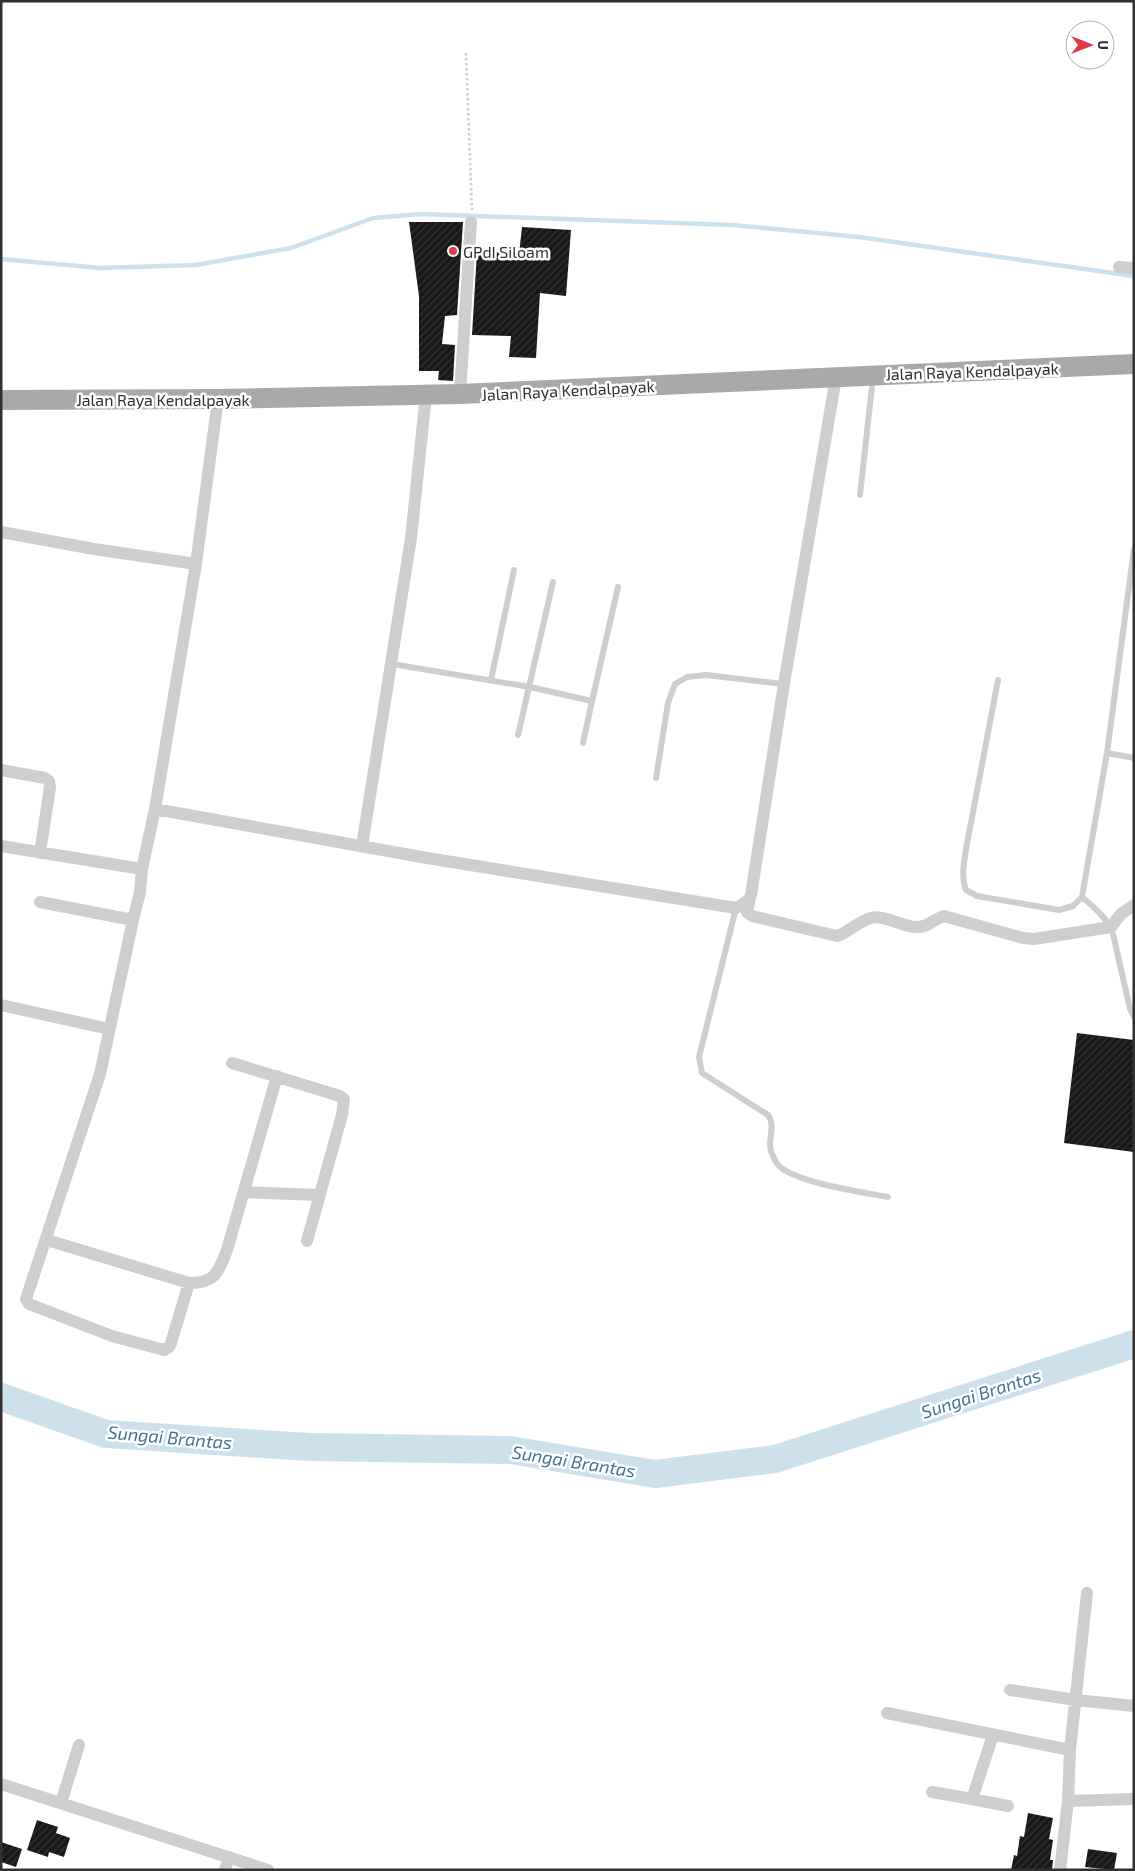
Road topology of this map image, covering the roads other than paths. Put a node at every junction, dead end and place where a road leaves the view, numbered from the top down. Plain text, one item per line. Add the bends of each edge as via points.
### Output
1 (471, 216) road end
2 (1119, 268) dead end
3 (1134, 268) edge
4 (1134, 364) edge
5 (873, 375) junction
6 (836, 376) junction
7 (460, 394) junction
8 (426, 395) junction
9 (218, 399) junction
10 (1, 400) edge
11 (860, 495) dead end
12 (1, 532) edge
13 (1134, 549) edge
14 (196, 564) junction
15 (514, 570) dead end
16 (553, 582) dead end
17 (618, 587) dead end
18 (392, 664) junction
19 (492, 680) junction
20 (998, 680) dead end
21 (784, 684) junction
22 (530, 686) junction
23 (592, 701) junction
24 (518, 735) dead end
25 (582, 743) dead end
26 (1107, 753) junction
27 (1134, 758) edge
28 (1, 770) edge
29 (656, 778) dead end
30 (155, 809) junction
31 (1, 846) edge
32 (362, 846) junction
33 (40, 853) junction
34 (142, 869) junction
35 (750, 897) junction
36 (1082, 897) junction
37 (40, 902) dead end
38 (1134, 905) edge
39 (736, 908) junction
40 (133, 920) junction
41 (1111, 927) junction
42 (1, 1005) edge
43 (1134, 1017) edge
44 (109, 1029) junction
45 (232, 1063) dead end
46 (277, 1076) junction
47 (244, 1192) junction
48 (319, 1195) junction
49 (888, 1197) dead end
50 (47, 1240) junction
51 (307, 1241) dead end
52 (189, 1283) junction
53 (1087, 1593) dead end
54 (1010, 1690) dead end
55 (1076, 1700) junction
56 (1134, 1706) edge
57 (887, 1713) dead end
58 (993, 1735) junction
59 (79, 1745) dead end
60 (1070, 1750) junction
61 (1, 1784) edge
62 (932, 1792) dead end
63 (972, 1798) junction
64 (1134, 1799) edge
65 (1068, 1802) junction
66 (61, 1804) junction
67 (1008, 1806) dead end
68 (229, 1856) junction
69 (225, 1870) edge
70 (268, 1870) edge
71 (1060, 1870) edge

1 - 7 street
2 - 3 street
4 - 5 main road, Jalan Raya Kendalpayak
5 - 6 main road, Jalan Raya Kendalpayak
5 - 11 lane
6 - 7 main road, Jalan Raya Kendalpayak
6 - 21 street
7 - 8 main road, Jalan Raya Kendalpayak
8 - 9 main road, Jalan Raya Kendalpayak
8 - 18 street via 411,538
9 - 10 main road, Jalan Raya Kendalpayak
9 - 14 street
12 - 14 street
13 - 26 lane
14 - 30 street
15 - 19 lane
16 - 22 lane
17 - 23 lane
18 - 19 lane
18 - 32 street
19 - 22 lane
20 - 36 lane via 962,876 966,890 977,896 1060,910 1073,906
21 - 29 lane via 706,675 687,677 675,684 668,703
21 - 35 street
22 - 23 lane
22 - 24 lane
23 - 25 lane
26 - 27 lane
26 - 36 lane
28 - 33 street via 49,781
30 - 32 street
30 - 34 street
31 - 33 street
32 - 39 street
33 - 34 street
34 - 40 street
35 - 39 street
35 - 41 street via 747,912 752,916 837,936 871,917 916,927 944,916 1034,939
36 - 41 lane
37 - 40 street
38 - 41 street
39 - 49 lane via 699,1057 702,1073 768,1115 771,1125 769,1149 779,1166 797,1176 825,1184
40 - 44 street
41 - 43 lane
42 - 44 street
44 - 50 street via 100,1074
45 - 46 street
46 - 47 street
46 - 48 street via 344,1099
47 - 48 street
47 - 52 street via 219,1269 208,1281
48 - 51 street
50 - 52 street
50 - 52 street via 29,1287 27,1302 134,1343 160,1350 169,1347
53 - 55 street
54 - 55 street
55 - 56 street
55 - 60 street
57 - 58 street
58 - 60 street
58 - 63 street
59 - 66 street
60 - 65 street
61 - 66 street
62 - 63 street
63 - 67 street
64 - 65 street
65 - 71 street
66 - 68 street
68 - 69 street
68 - 70 street

